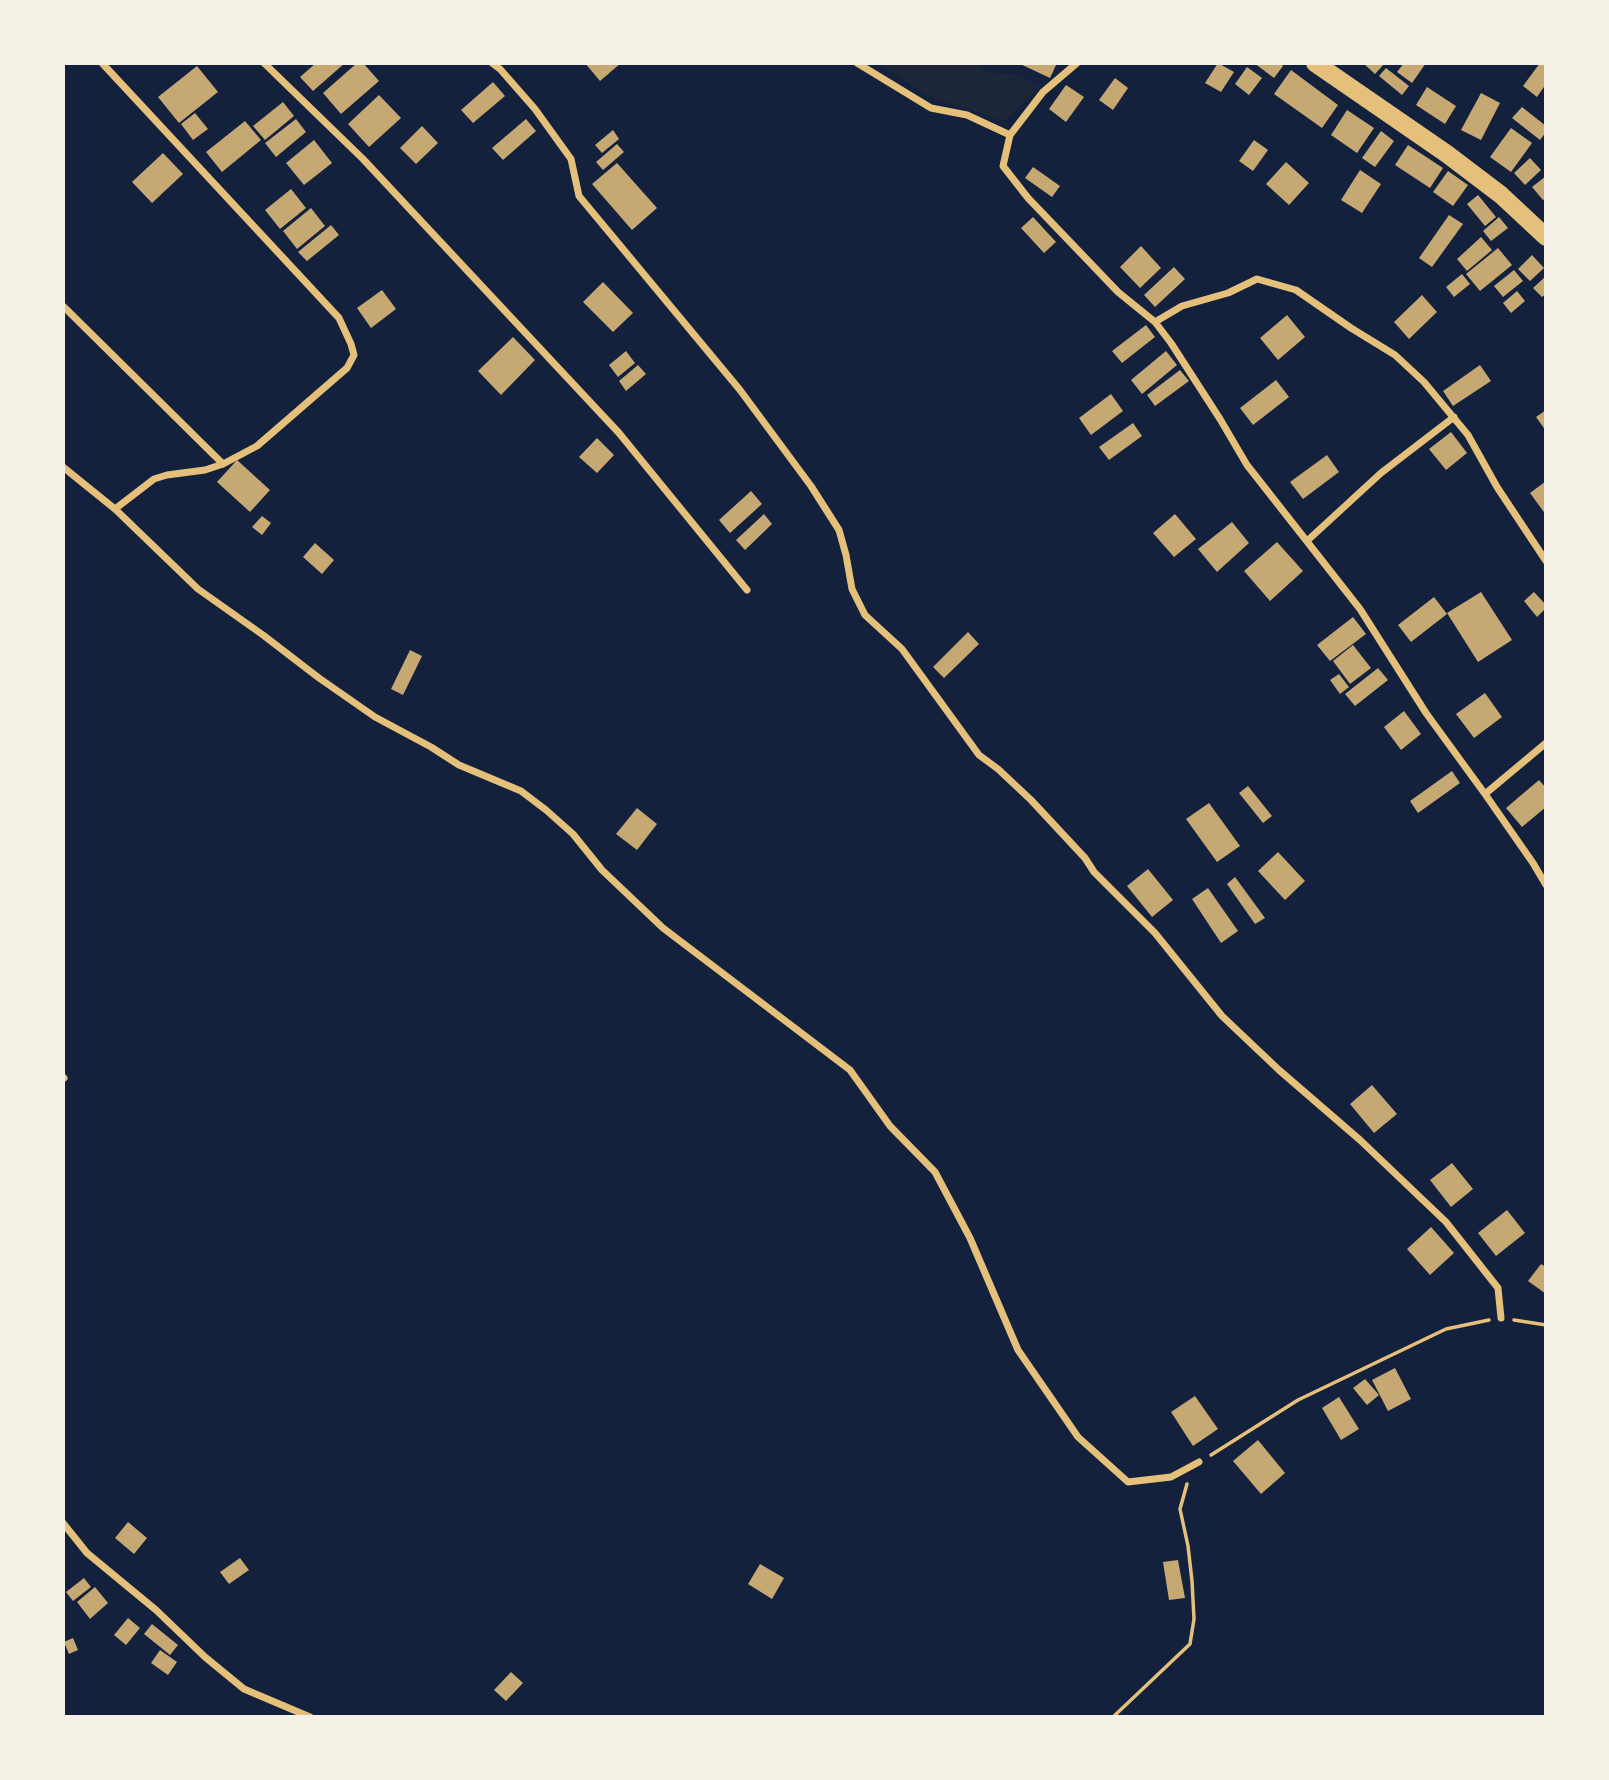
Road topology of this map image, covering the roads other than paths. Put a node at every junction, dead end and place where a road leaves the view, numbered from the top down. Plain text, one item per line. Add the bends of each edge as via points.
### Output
1 (102, 63) edge
2 (264, 63) edge
3 (492, 63) edge
4 (857, 63) edge
5 (1077, 63) edge
6 (1315, 63) edge
7 (1010, 135) junction
8 (1546, 237) edge
9 (63, 306) edge
10 (1155, 322) junction
11 (1454, 416) junction
12 (223, 464) junction
13 (63, 467) edge
14 (116, 509) junction
15 (1307, 541) junction
16 (1546, 561) edge
17 (747, 590) dead end
18 (1546, 743) edge
19 (1485, 794) junction
20 (1546, 885) edge
21 (1501, 1318) road end
22 (1199, 1462) road end
23 (63, 1523) edge
24 (310, 1717) edge

1 - 12 street via 338,318 351,344 354,355 347,368 257,446
2 - 17 street via 363,159 618,433
3 - 21 street via 535,109 571,159 579,196 732,381 811,486 839,530 852,589 865,615 902,649 979,755 1031,800 1155,933 1222,1016 1446,1222 1499,1288
4 - 7 street via 931,108 967,115
5 - 7 street via 1043,92
6 - 8 main road via 1480,179
7 - 10 street via 1003,166 1019,187 1118,292
9 - 12 street
10 - 11 street via 1182,306 1257,279 1296,290 1395,355
10 - 15 street via 1247,465
11 - 15 street via 1381,473
11 - 16 street
12 - 14 street via 155,479
13 - 14 street
14 - 22 street via 198,589 375,717 459,765 521,790 573,834 602,870 663,928 850,1070 890,1126 935,1172 970,1238 1018,1350 1078,1437 1128,1482 1171,1477
15 - 19 street via 1360,609 1426,713
18 - 19 street
19 - 20 street
23 - 24 street via 87,1553 244,1689

